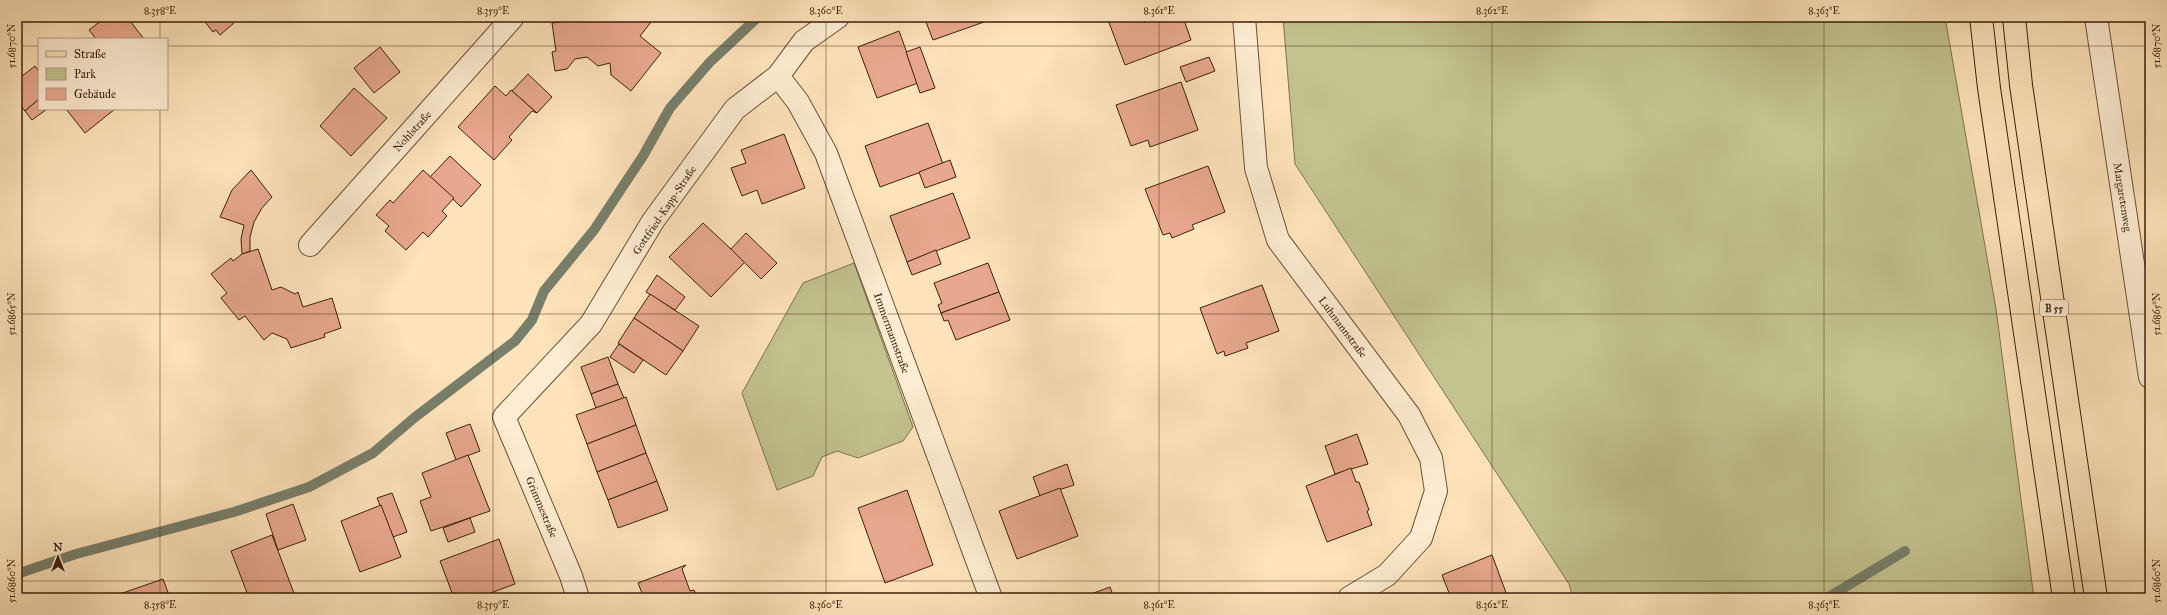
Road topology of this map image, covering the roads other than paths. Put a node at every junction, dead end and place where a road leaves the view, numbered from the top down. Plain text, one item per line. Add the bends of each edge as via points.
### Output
1 (513, 17) edge
2 (838, 17) edge
3 (1244, 17) edge
4 (1981, 17) edge
5 (2014, 17) edge
6 (2096, 17) edge
7 (778, 76) junction
8 (310, 245) dead end
9 (2150, 377) edge
10 (504, 416) joint
11 (578, 598) edge
12 (991, 598) edge
13 (1349, 598) edge
14 (2064, 598) edge
15 (2096, 598) edge

1 - 8 street, Nohlstraße
2 - 7 street, Gottfried-Kapp-Straße via 804,41
3 - 13 street, Luhmannstraße via 1256,168 1278,240 1409,415 1431,458 1436,492 1421,538 1387,575
4 - 14 main road via 1990,96
5 - 15 main road, B 55
6 - 9 street, Margaretenweg
7 - 10 street, Gottfried-Kapp-Straße via 735,109 654,221 591,324
7 - 12 street, Immermannstraße via 798,102 826,153
10 - 11 street, Grimmestraße

